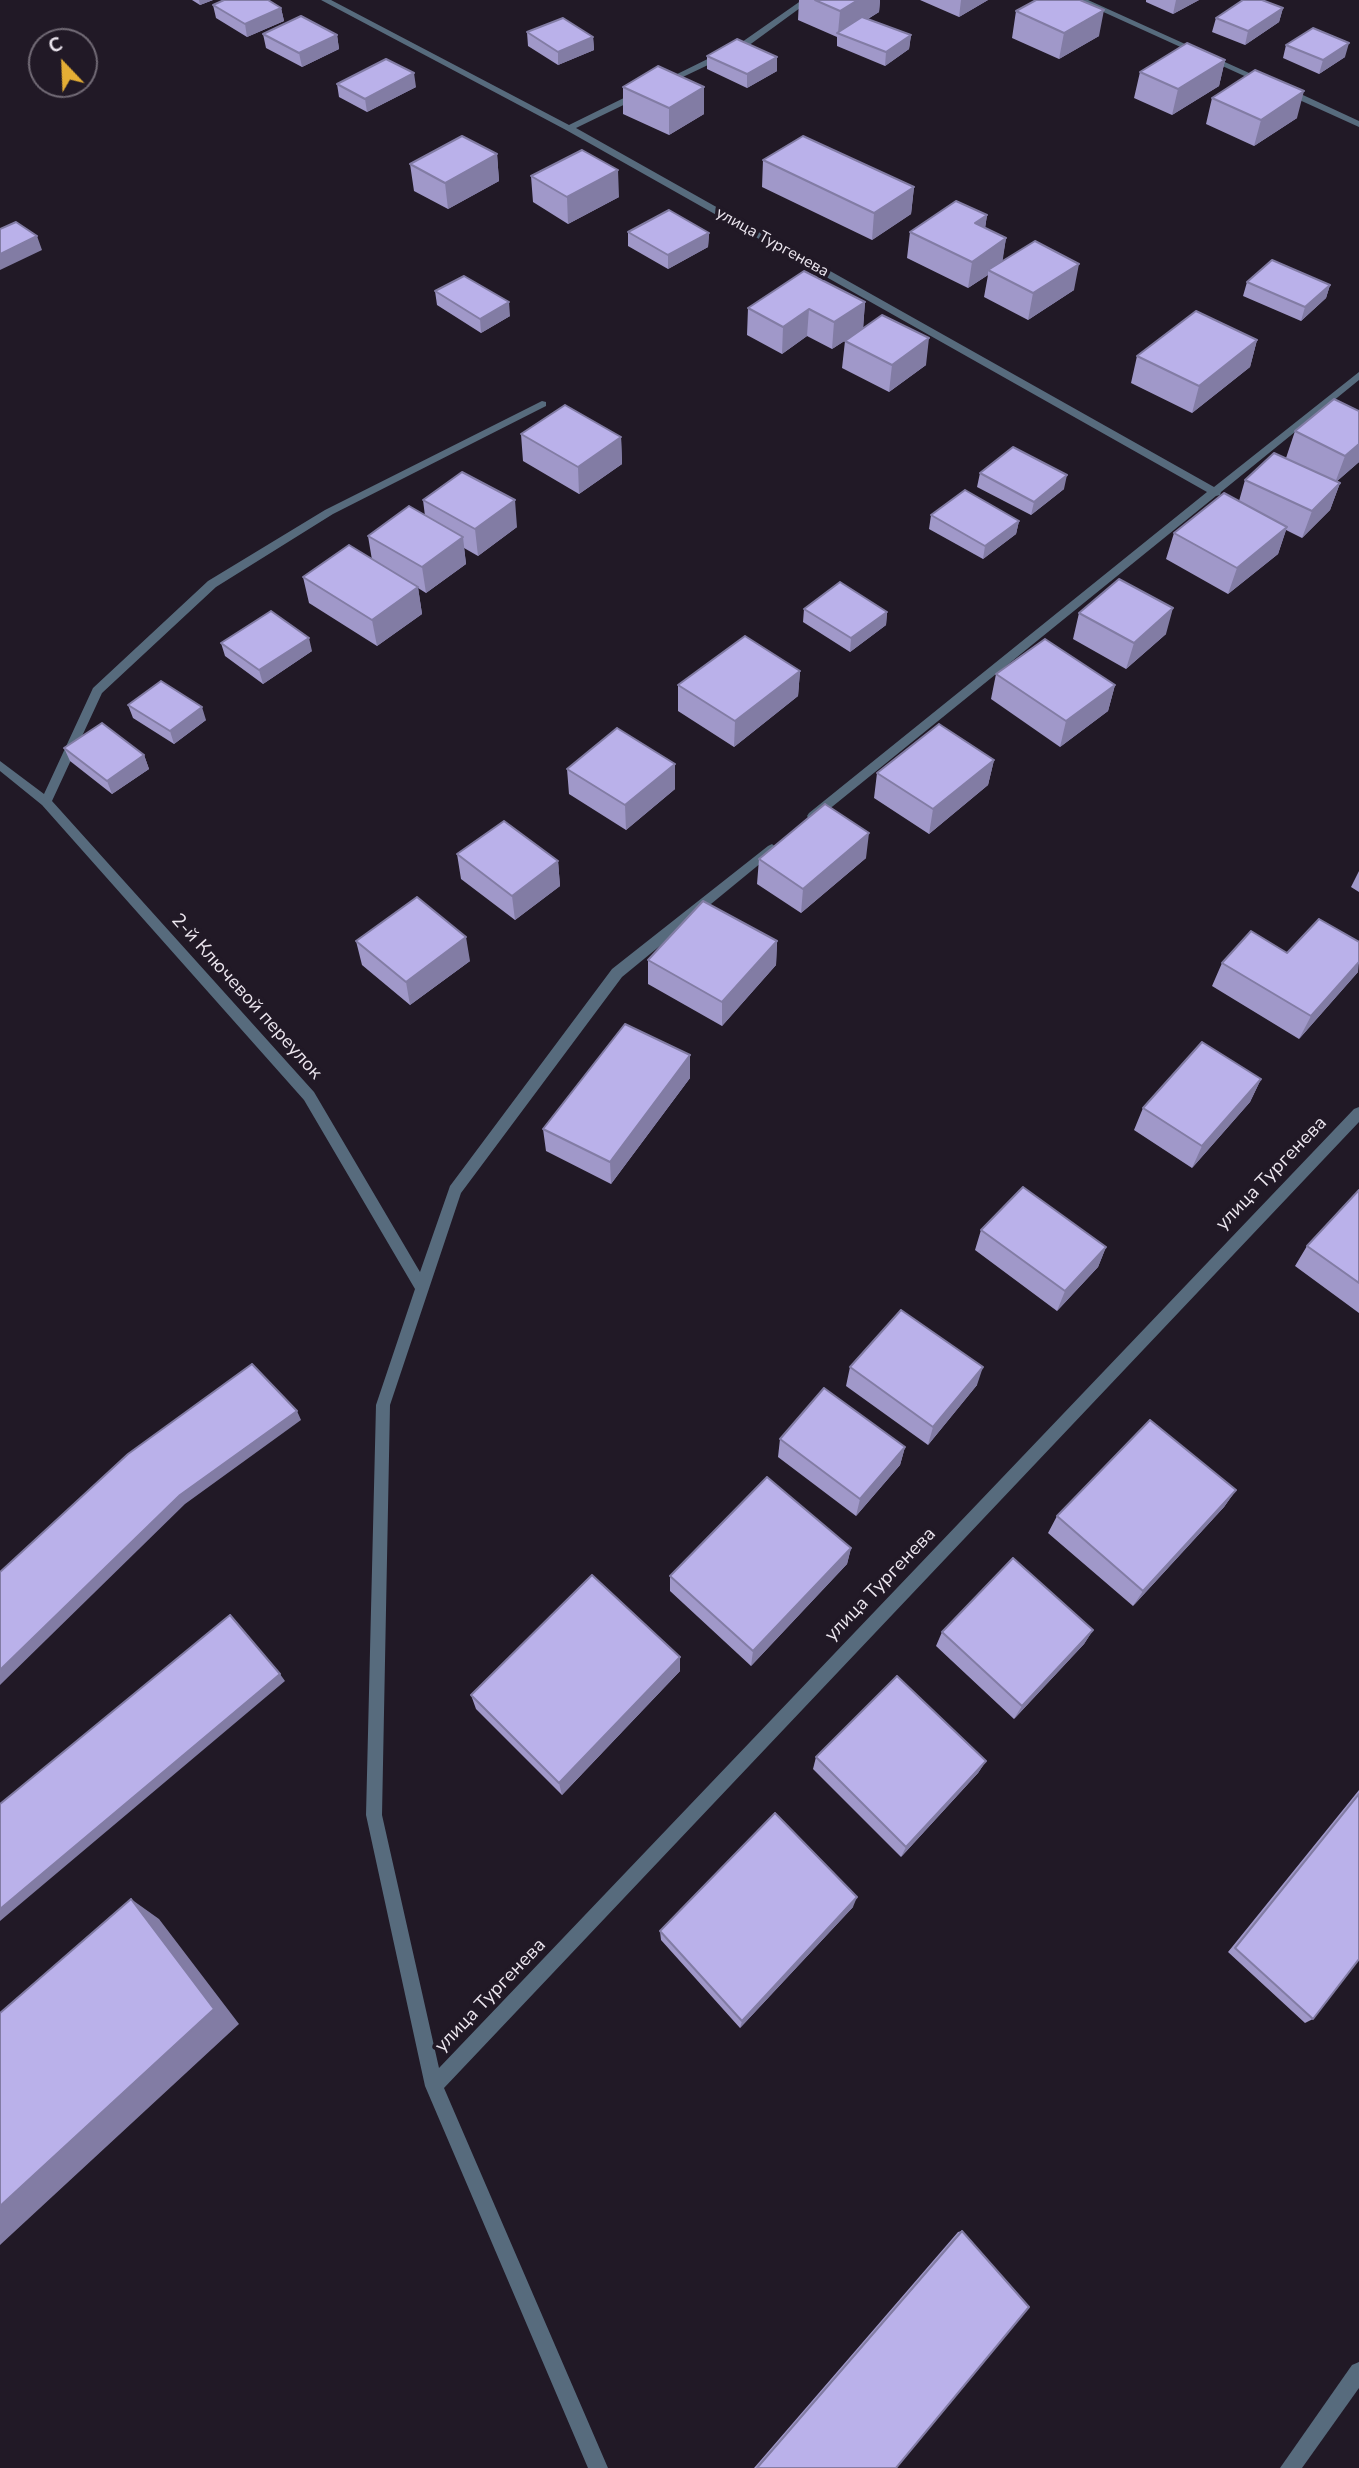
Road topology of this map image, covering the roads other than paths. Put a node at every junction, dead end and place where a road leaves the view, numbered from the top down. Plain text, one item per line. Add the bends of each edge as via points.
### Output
1 (325, 0) edge
2 (807, 0) edge
3 (1081, 0) edge
4 (1270, 84) edge
5 (657, 86) edge
6 (1283, 90) edge
7 (644, 92) edge
8 (1359, 124) edge
9 (569, 128) junction
10 (1359, 375) edge
11 (542, 404) dead end
12 (1216, 493) junction
13 (0, 765) edge
14 (46, 802) junction
15 (802, 825) edge
16 (780, 842) edge
17 (1359, 1113) edge
18 (422, 1288) junction
19 (434, 2086) junction
20 (1359, 2372) edge
21 (597, 2468) edge
22 (1290, 2468) edge

1 - 9 street, улица Тургенева
2 - 5 street via 745,44
3 - 4 street
6 - 8 street
7 - 9 street
9 - 12 street, улица Тургенева
10 - 12 street
11 - 14 street via 329,512 212,584 97,691
12 - 15 street
13 - 14 street, 2-й Ключевой переулок
14 - 18 street, 2-й Ключевой переулок via 309,1096
16 - 18 street via 617,973 455,1190
17 - 19 street, улица Тургенева
18 - 19 street via 383,1405 374,1815
19 - 21 street
20 - 22 street

